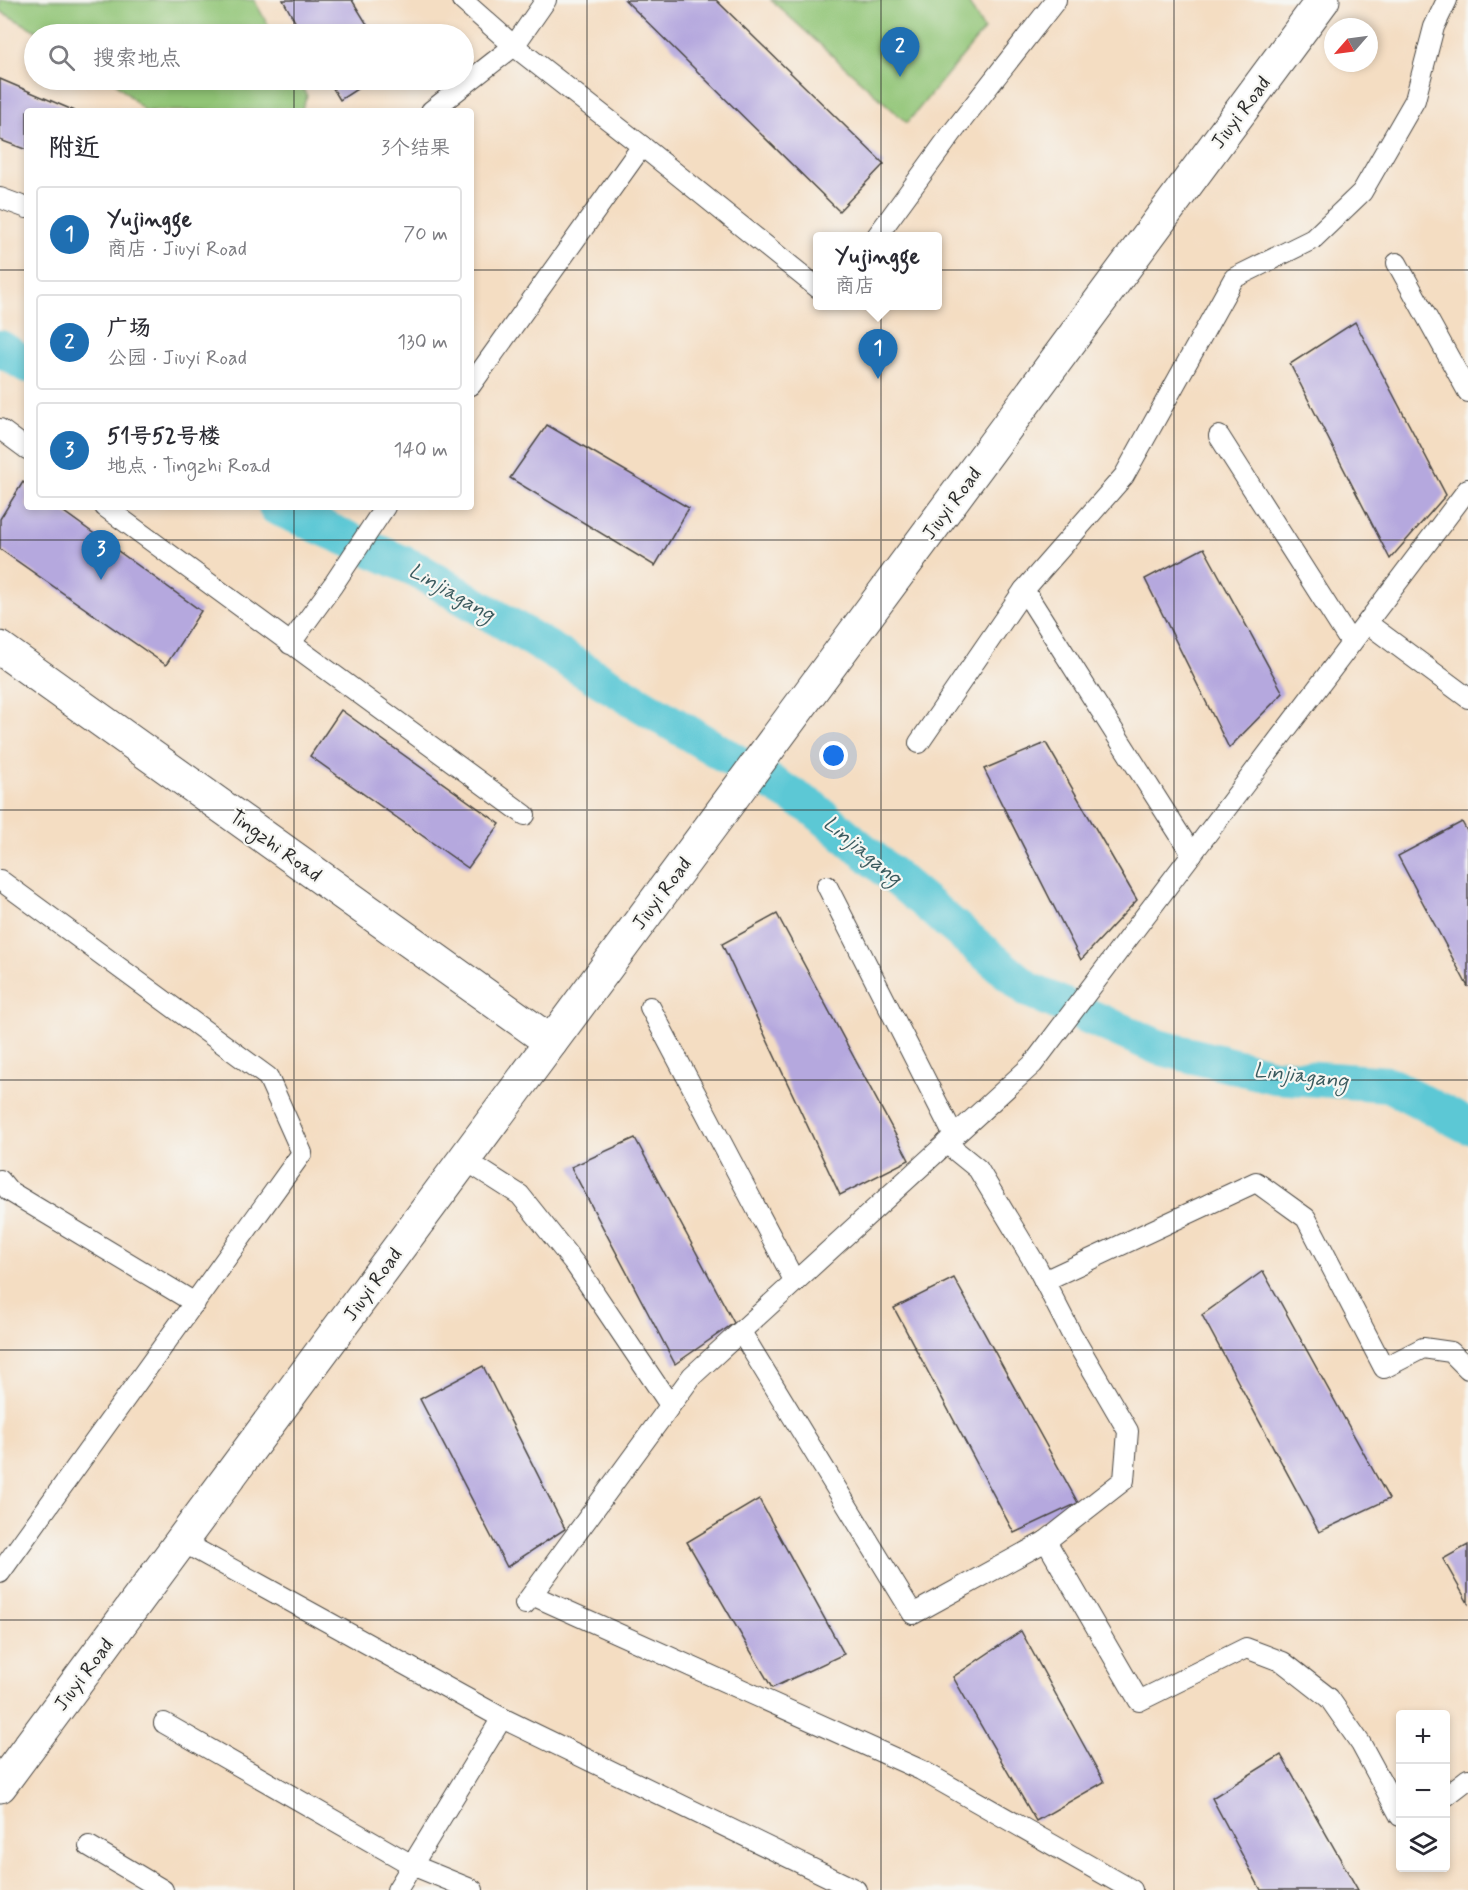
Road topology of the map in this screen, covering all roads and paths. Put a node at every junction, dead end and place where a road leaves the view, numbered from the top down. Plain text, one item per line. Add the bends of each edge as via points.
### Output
1 (462, 0) edge
2 (546, 0) edge
3 (1056, 0) edge
4 (1323, 0) edge
5 (1447, 0) edge
6 (514, 46) junction
7 (474, 77) edge
8 (458, 90) edge
9 (435, 108) edge
10 (642, 146) junction
11 (0, 198) edge
12 (24, 207) edge
13 (881, 232) edge
14 (1397, 263) dead end
15 (813, 284) edge
16 (474, 381) edge
17 (1468, 393) edge
18 (0, 429) edge
19 (1219, 436) dead end
20 (24, 447) edge
21 (1468, 489) edge
22 (109, 510) edge
23 (383, 510) edge
24 (1024, 590) junction
25 (1367, 622) junction
26 (1351, 643) junction
27 (290, 644) junction
28 (0, 648) edge
29 (1468, 698) edge
30 (919, 743) dead end
31 (525, 815) dead end
32 (1192, 854) junction
33 (0, 880) edge
34 (827, 886) dead end
35 (650, 1007) dead end
36 (551, 1042) junction
37 (950, 1139) junction
38 (462, 1161) junction
39 (0, 1180) edge
40 (1044, 1281) junction
41 (795, 1282) junction
42 (195, 1303) junction
43 (741, 1332) junction
44 (1468, 1369) edge
45 (670, 1405) junction
46 (181, 1541) junction
47 (1046, 1541) junction
48 (0, 1573) edge
49 (502, 1718) junction
50 (164, 1723) dead end
51 (1468, 1779) edge
52 (0, 1786) edge
53 (1450, 1793) edge
54 (1396, 1807) edge
55 (89, 1846) dead end
56 (412, 1865) junction
57 (163, 1890) edge
58 (397, 1890) edge
59 (473, 1890) edge
60 (854, 1890) edge
61 (1132, 1890) edge

1 - 6 lane
2 - 6 lane
3 - 13 lane
4 - 36 street, Jiuyi Road
5 - 24 lane via 1434,27 1415,100 1362,192 1313,239 1234,278 1124,476
6 - 7 lane
6 - 10 lane
8 - 9 lane
10 - 15 lane
10 - 16 lane
11 - 12 lane
14 - 17 lane
18 - 20 lane
19 - 26 lane
21 - 25 lane
22 - 27 lane
23 - 27 lane
24 - 30 lane
24 - 32 lane
25 - 26 lane
25 - 29 lane
26 - 32 lane
27 - 31 lane
28 - 36 street, Tingzhi Road
32 - 37 lane via 1033,1064
33 - 42 lane via 268,1077 302,1153
34 - 37 lane
35 - 41 lane
36 - 38 street, Jiuyi Road
37 - 40 lane via 978,1169
37 - 41 lane
38 - 45 lane via 520,1195 575,1264
38 - 46 street, Jiuyi Road
39 - 42 lane via 9,1191
40 - 44 lane via 1256,1182 1306,1218 1384,1368 1423,1348 1451,1352
40 - 47 lane via 1128,1431 1124,1480
41 - 43 lane
42 - 48 lane
43 - 45 lane via 692,1376
43 - 47 lane via 913,1614
45 - 61 lane via 528,1600 921,1770
46 - 49 lane
46 - 52 street, Jiuyi Road
47 - 54 lane via 1139,1701 1246,1648 1283,1662 1329,1698 1361,1744
49 - 56 lane
49 - 60 lane
50 - 56 lane
51 - 53 lane
55 - 57 lane
56 - 58 lane
56 - 59 lane

